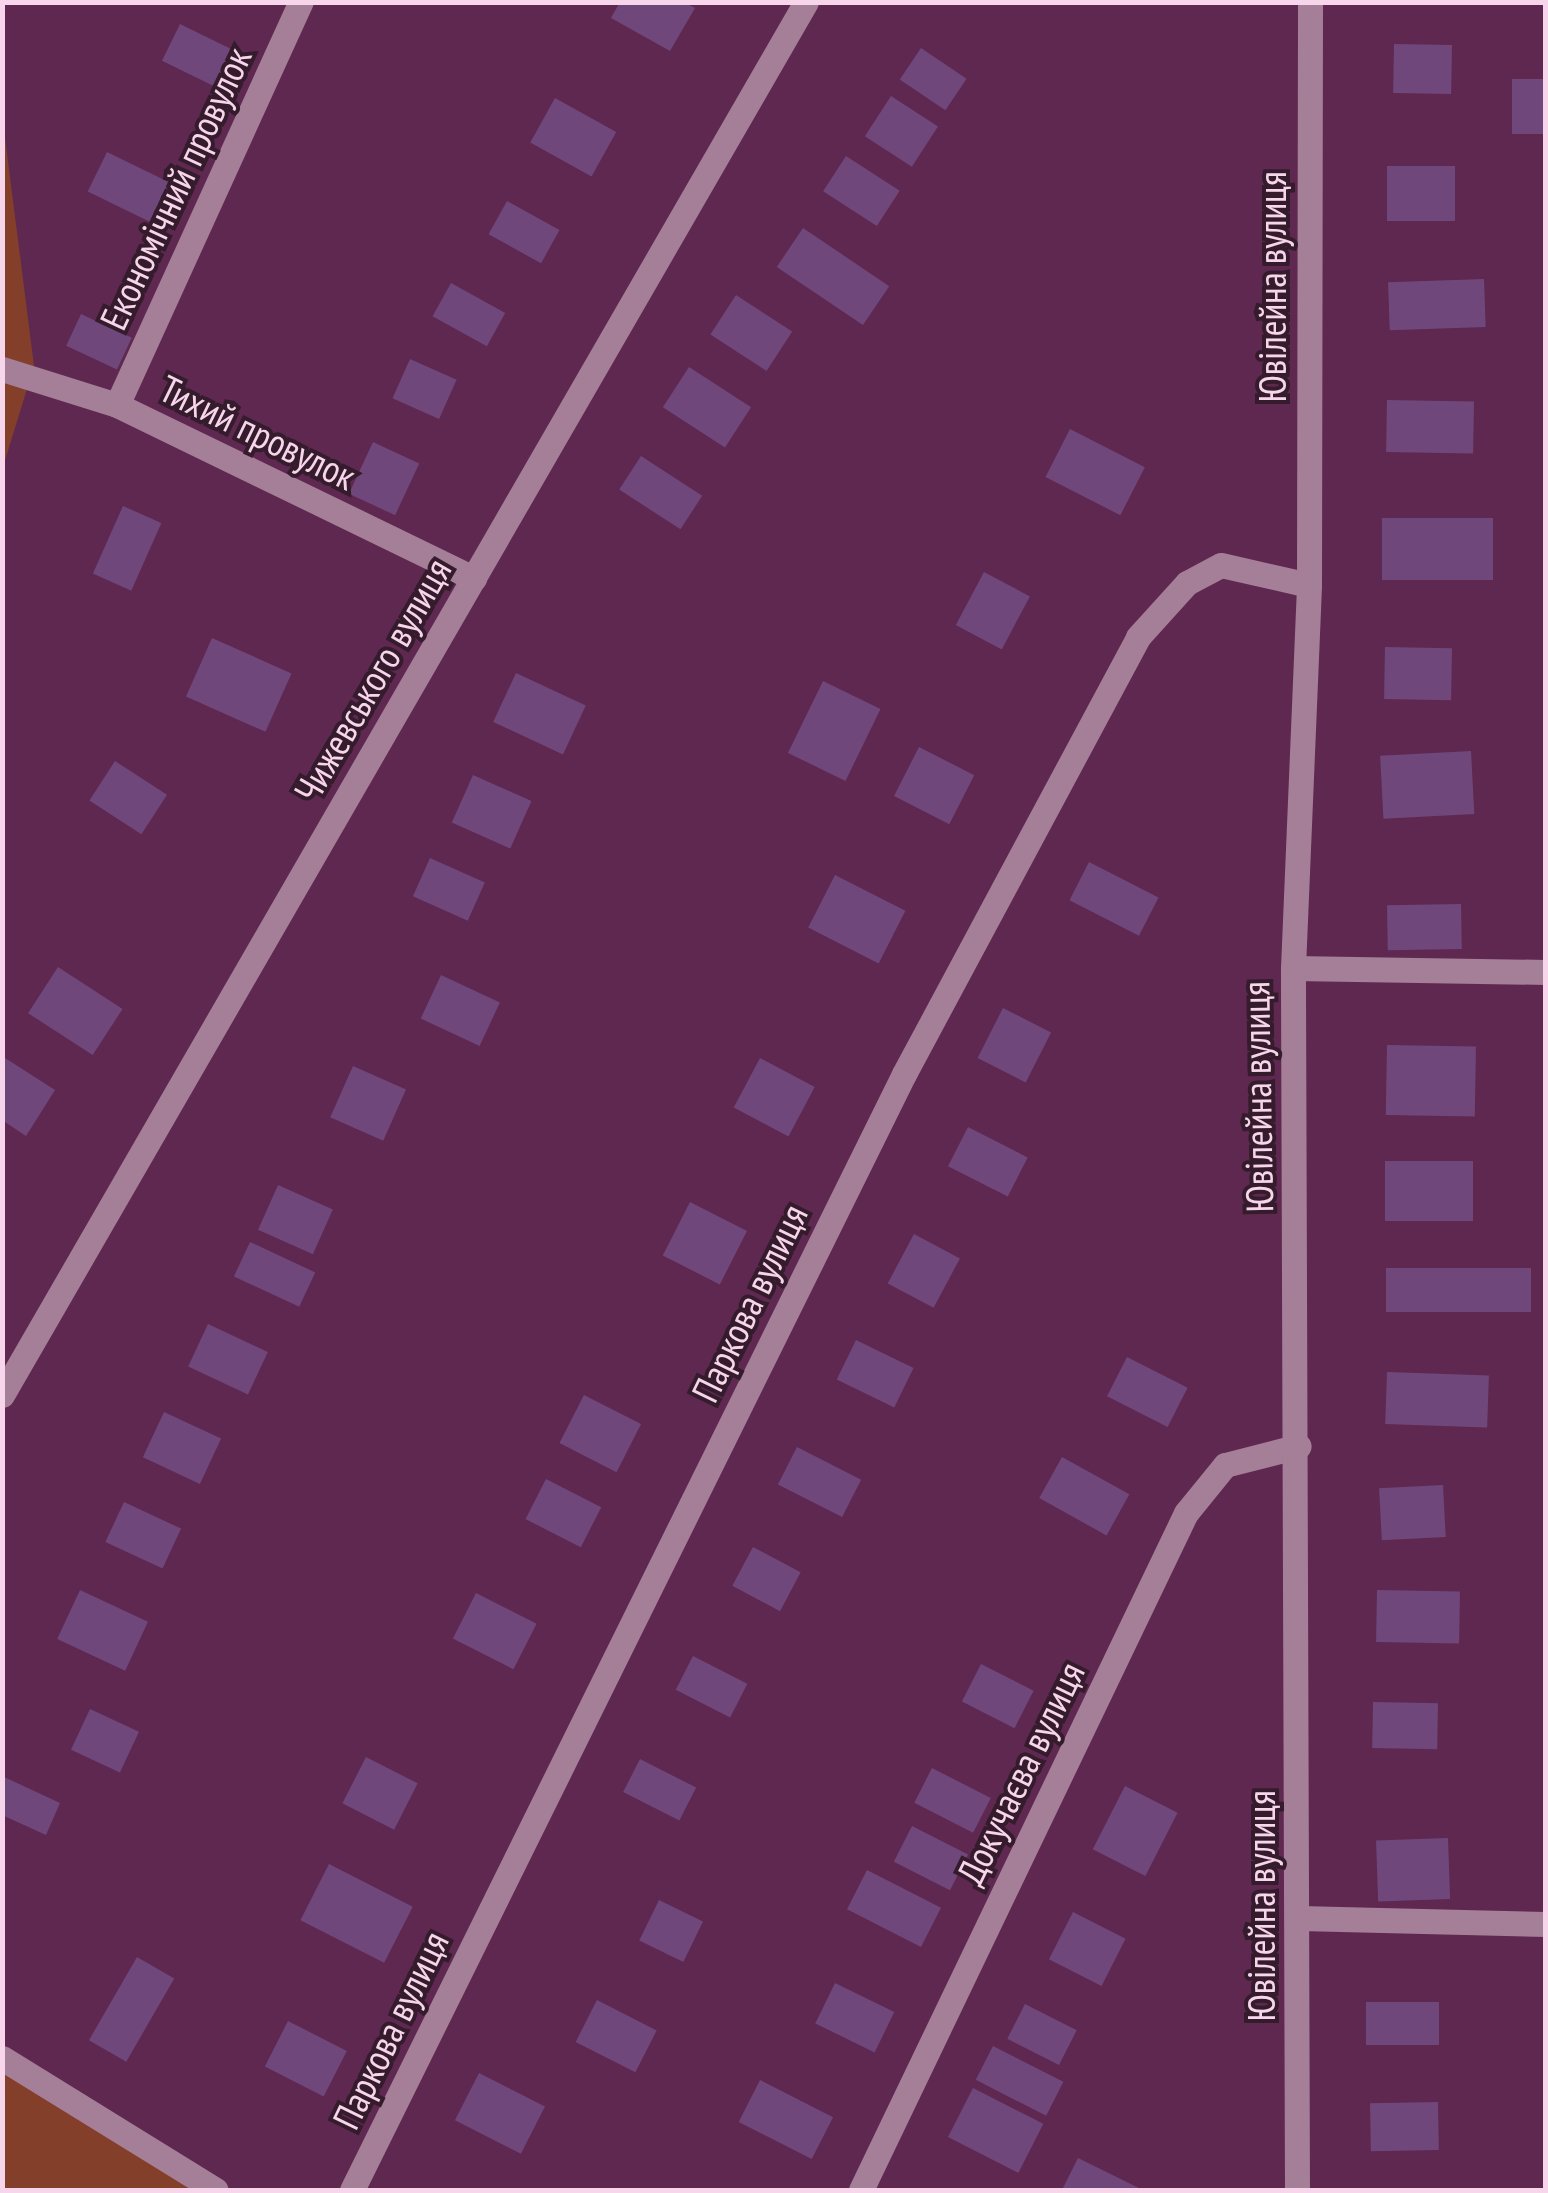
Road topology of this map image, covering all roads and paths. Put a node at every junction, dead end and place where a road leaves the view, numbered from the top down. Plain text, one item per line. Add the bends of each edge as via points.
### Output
1 (301, 2) edge
2 (806, 2) edge
3 (1310, 2) edge
4 (2, 368) edge
5 (117, 405) junction
6 (474, 578) junction
7 (1309, 585) junction
8 (1292, 968) junction
9 (1546, 972) edge
10 (2, 1395) edge
11 (1299, 1446) junction
12 (1299, 1918) junction
13 (1546, 1924) edge
14 (2, 2058) edge
15 (216, 2190) edge
16 (352, 2190) edge
17 (861, 2190) edge
18 (1297, 2190) edge

1 - 5 street, Економічний провулок
2 - 6 street, Чижевського вулиця
3 - 7 street, Ювілейна вулиця
4 - 5 street, Тихий провулок
5 - 6 street, Тихий провулок
6 - 10 street, Чижевського вулиця
7 - 8 street, Ювілейна вулиця
7 - 16 street, Паркова вулиця via 1222,566 1187,583 1138,637 904,1074
8 - 9 street
8 - 11 street, Ювілейна вулиця
11 - 12 street, Ювілейна вулиця
11 - 17 street, Докучаєва вулиця via 1225,1465 1186,1513
12 - 13 street
12 - 18 street, Ювілейна вулиця
14 - 15 street

